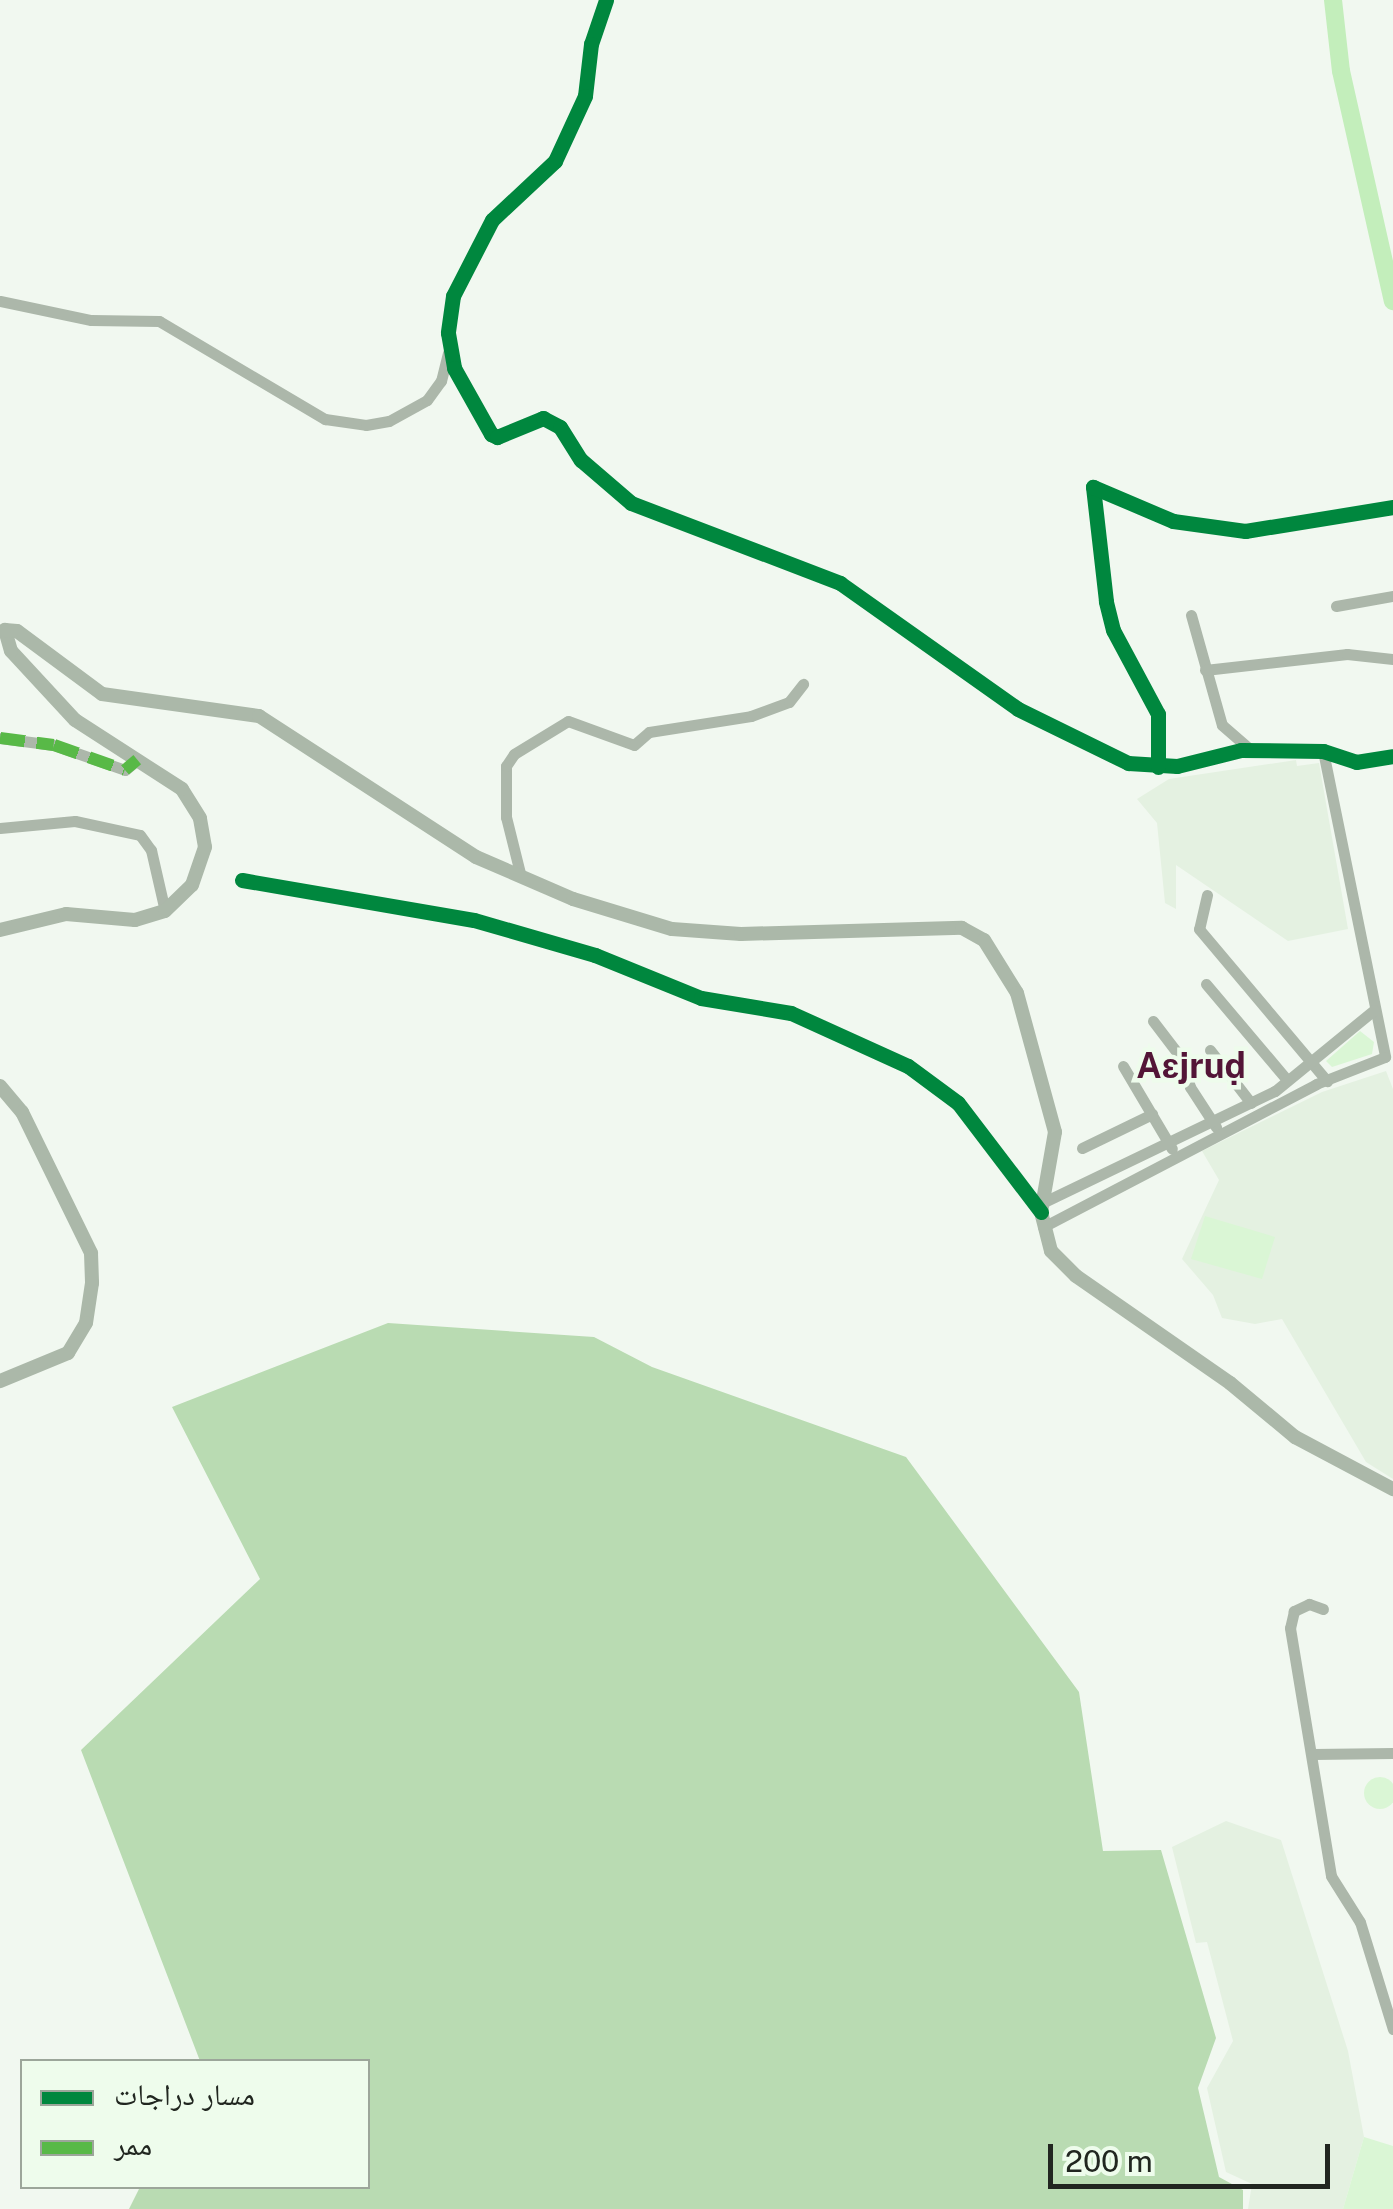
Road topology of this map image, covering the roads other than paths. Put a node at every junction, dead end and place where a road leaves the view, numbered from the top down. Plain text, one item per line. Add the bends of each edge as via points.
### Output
1 (606, 0) edge
2 (0, 301) edge
3 (449, 349) junction
4 (1393, 506) edge
5 (1393, 596) edge
6 (1336, 606) dead end
7 (1191, 615) dead end
8 (1393, 659) edge
9 (1205, 670) junction
10 (803, 684) dead end
11 (0, 738) edge
12 (1250, 749) junction
13 (1324, 751) junction
14 (1393, 756) edge
15 (137, 760) junction
16 (1158, 766) junction
17 (0, 828) edge
18 (521, 877) junction
19 (242, 880) dead end
20 (1206, 895) dead end
21 (165, 911) junction
22 (0, 930) edge
23 (1206, 984) dead end
24 (1374, 1010) junction
25 (1153, 1021) dead end
26 (1210, 1050) dead end
27 (1389, 1058) edge
28 (1312, 1059) junction
29 (1123, 1066) dead end
30 (1287, 1080) junction
31 (1327, 1080) junction
32 (0, 1086) edge
33 (1251, 1103) junction
34 (1152, 1114) junction
35 (1212, 1122) junction
36 (1220, 1134) junction
37 (1168, 1143) junction
38 (1082, 1148) dead end
39 (1178, 1157) junction
40 (1042, 1214) junction
41 (0, 1382) edge
42 (1393, 1490) edge
43 (1324, 1609) dead end
44 (1313, 1754) junction
45 (1393, 1754) edge
46 (1393, 2029) edge

1 - 3 street via 591,44 585,96 556,162 492,220 458,280
2 - 3 street via 91,320 159,321 325,419 366,425 389,422 427,400 441,381
3 - 16 street via 465,396 491,434 543,418 560,427 581,460 631,503 840,583 1018,710 1094,750
4 - 16 street via 1245,531 1172,521 1093,487 1106,601 1113,630 1158,714
5 - 6 street
7 - 9 street
8 - 9 street via 1346,654
9 - 12 street via 1222,725
10 - 18 street via 788,702 770,709 649,732 634,745 568,721 514,754 506,766 506,818
11 - 15 street via 54,745 125,770
12 - 13 street
12 - 16 street via 1212,762
13 - 14 street via 1356,762
13 - 24 street
15 - 18 main road via 75,720 11,651 4,630 17,631 102,694 259,716 476,858
15 - 21 main road via 182,788 200,818 205,847 192,885
17 - 21 street via 75,821 140,835 151,850
18 - 40 main road via 672,929 741,934 910,926 962,928 984,940 1017,993 1055,1132
19 - 40 street via 490,924 701,998 791,1013 908,1066 958,1103
20 - 28 street via 1199,929
21 - 22 main road via 135,920 66,914
23 - 30 street
24 - 27 street
24 - 28 street
25 - 35 street via 1182,1058
26 - 33 street
27 - 31 street
28 - 30 street
28 - 31 street
29 - 34 street
30 - 33 street
31 - 36 street
32 - 41 main road via 22,1112 91,1253 92,1283 86,1323 68,1353
33 - 35 street
34 - 37 street
34 - 38 street
35 - 36 street
35 - 37 street
36 - 39 street
37 - 39 street
37 - 40 street
39 - 40 street
40 - 42 main road via 1051,1250 1076,1276 1230,1382 1295,1437
43 - 44 street via 1310,1604 1294,1611 1290,1628
44 - 45 street
44 - 46 street via 1331,1876 1360,1922

